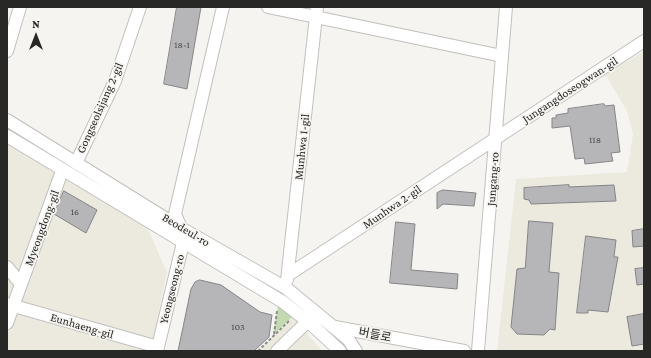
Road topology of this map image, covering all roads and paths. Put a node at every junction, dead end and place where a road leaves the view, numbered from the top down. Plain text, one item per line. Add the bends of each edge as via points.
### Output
1 (20, 7) edge
2 (140, 7) edge
3 (223, 7) edge
4 (268, 7) edge
5 (506, 7) edge
6 (317, 12) edge
7 (644, 41) edge
8 (7, 51) edge
9 (502, 56) junction
10 (7, 120) edge
11 (7, 136) edge
12 (496, 137) junction
13 (76, 163) junction
14 (62, 171) junction
15 (181, 228) junction
16 (183, 243) junction
17 (7, 267) edge
18 (288, 275) junction
19 (21, 284) junction
20 (286, 288) junction
21 (279, 300) junction
22 (10, 305) edge
23 (297, 312) junction
24 (308, 321) junction
25 (7, 323) edge
26 (334, 327) junction
27 (273, 335) junction
28 (157, 349) edge
29 (258, 351) edge
30 (277, 351) edge
31 (340, 351) edge
32 (356, 351) edge
33 (464, 351) edge
34 (478, 351) edge

1 - 8 street
2 - 13 street, Gongseolsijang 2-gil via 115,81
3 - 15 street, Yeongseong-ro via 175,214
4 - 6 street
5 - 9 street, Jungang-ro
6 - 9 street
6 - 18 street, Munhwa 1-gil
7 - 12 street, Jungangdoseogwan-gil
9 - 12 street, Jungang-ro
10 - 13 street, Beodeul-ro
11 - 14 street, Beodeul-ro
12 - 18 street, Munhwa 2-gil
12 - 34 street, Jungang-ro
13 - 15 street, Beodeul-ro
14 - 16 street, Beodeul-ro
14 - 19 street, Myeongdong-gil
15 - 16 street, Yeongseong-ro
15 - 20 street, Beodeul-ro
16 - 21 street, Beodeul-ro
16 - 28 street, Yeongseong-ro
17 - 19 street, Myeongdong-gil
18 - 20 street, Munhwa 1-gil
19 - 22 street, Myeongdong-gil
20 - 26 street, Beodeul-ro
21 - 23 street, Beodeul-ro
21 - 27 path
22 - 25 street, Myeongdong-gil
22 - 28 street, Eunhaeng-gil
23 - 24 street, Beodeul-ro
23 - 27 path
24 - 30 street
24 - 31 street, Beodeul-ro
26 - 32 street, Beodeul-ro via 348,338
26 - 33 street, 버들로
27 - 29 path

